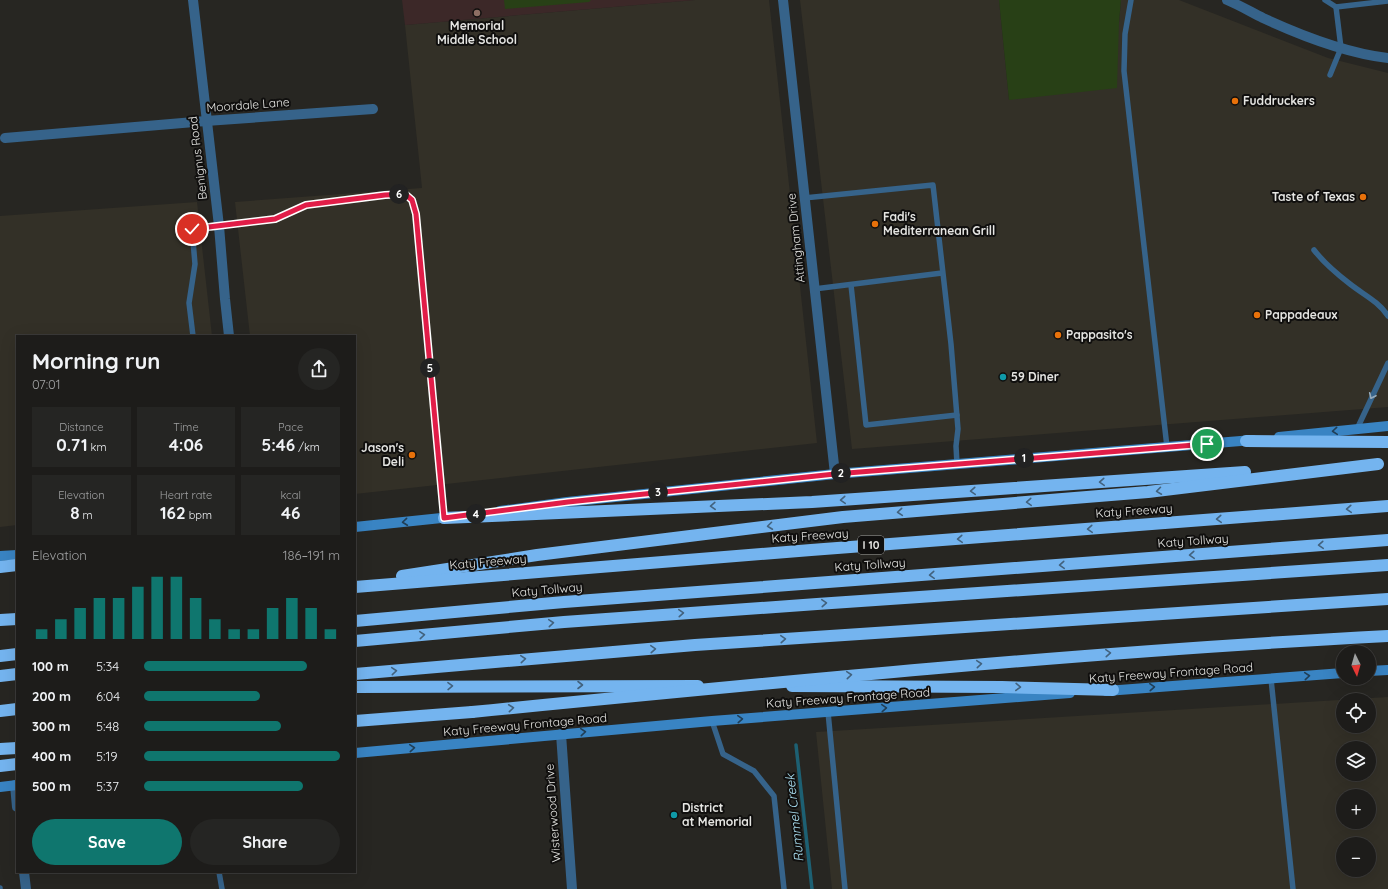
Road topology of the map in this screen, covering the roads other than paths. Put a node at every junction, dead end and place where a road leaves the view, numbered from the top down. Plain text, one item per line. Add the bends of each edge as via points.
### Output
1 (193, 0) edge
2 (783, 0) edge
3 (1130, 0) edge
4 (1227, 0) edge
5 (1325, 0) edge
6 (1336, 0) edge
7 (1388, 1) edge
8 (1336, 7) junction
9 (1341, 48) junction
10 (1388, 58) edge
11 (1330, 75) dead end
12 (373, 109) dead end
13 (206, 121) junction
14 (5, 138) dead end
15 (804, 198) junction
16 (219, 226) junction
17 (1314, 250) dead end
18 (942, 273) junction
19 (851, 285) junction
20 (814, 289) junction
21 (1388, 316) edge
22 (193, 335) edge
23 (229, 335) edge
24 (1388, 364) edge
25 (957, 415) junction
26 (1388, 426) edge
27 (1357, 429) junction
28 (1246, 441) junction
29 (1388, 442) edge
30 (1167, 447) junction
31 (957, 464) junction
32 (1383, 464) edge
33 (835, 474) junction
34 (1197, 481) junction
35 (1388, 506) edge
36 (444, 518) junction
37 (356, 527) edge
38 (1388, 540) edge
39 (16, 555) edge
40 (0, 556) edge
41 (16, 565) edge
42 (1388, 565) edge
43 (0, 567) edge
44 (356, 584) edge
45 (356, 587) edge
46 (1388, 599) edge
47 (16, 619) edge
48 (0, 620) edge
49 (356, 621) edge
50 (1388, 636) edge
51 (356, 641) edge
52 (16, 654) edge
53 (0, 656) edge
54 (1388, 670) edge
55 (1376, 671) edge
56 (16, 674) edge
57 (356, 674) edge
58 (1336, 675) edge
59 (0, 676) edge
60 (1271, 680) junction
61 (356, 687) edge
62 (1113, 690) junction
63 (16, 709) edge
64 (0, 711) edge
65 (466, 712) junction
66 (828, 712) junction
67 (356, 721) edge
68 (712, 721) junction
69 (356, 725) edge
70 (561, 734) junction
71 (16, 748) edge
72 (0, 749) edge
73 (356, 753) edge
74 (16, 764) edge
75 (0, 766) edge
76 (16, 785) edge
77 (0, 787) edge
78 (24, 873) edge
79 (219, 873) edge
80 (26, 889) edge
81 (222, 889) edge
82 (572, 889) edge
83 (784, 889) edge
84 (845, 889) edge
85 (1293, 889) edge

1 - 13 street, Benignus Road
2 - 15 street, Attingham Drive
3 - 30 lane via 1125,34 1124,71
4 - 9 street via 1315,40
5 - 8 lane
6 - 8 lane
7 - 8 lane
8 - 9 lane
9 - 10 street
9 - 11 lane
12 - 13 street, Moordale Lane
13 - 14 street, Moordale Lane
13 - 16 street, Benignus Road
15 - 18 lane via 933,185
15 - 20 street, Attingham Drive
16 - 22 lane via 192,229 195,264 189,303
16 - 23 street, Benignus Road
16 - 36 lane via 275,219 306,205 405,194 412,200 416,214
17 - 21 lane via 1322,260 1381,307
18 - 19 lane
18 - 25 lane
19 - 20 lane
19 - 25 lane via 866,425
20 - 33 street, Attingham Drive
24 -> 27 lane
25 - 31 lane
26 - 27 main road
27 -> 28 main road
28 - 29 highway
28 - 30 main road
30 - 31 main road
31 - 33 main road
32 - 34 highway
33 - 36 main road via 568,502
34 -> 36 highway via 812,502
34 -> 44 highway via 1148,492 843,517 537,554
35 -> 45 highway, Katy Freeway / I 10
36 -> 37 main road
38 -> 49 highway, Katy Tollway via 564,602
39 - 40 main road
41 - 43 highway
51 -> 42 highway via 564,622
57 -> 46 highway via 703,645
47 - 48 highway
65 -> 50 highway, bridge via 1118,652
52 - 53 highway
54 - 55 main road
56 - 59 highway
60 -> 58 main road, Katy Freeway Frontage Road
62 -> 60 main road, Katy Freeway Frontage Road
60 - 85 lane
61 -> 62 highway via 892,686
66 -> 62 main road, Katy Freeway Frontage Road
63 - 64 highway
65 - 67 highway
65 - 69 highway
68 -> 66 main road, Katy Freeway Frontage Road
66 - 84 lane
70 -> 68 main road, Katy Freeway Frontage Road
68 - 83 lane via 723,754 754,771 774,796
73 -> 70 main road, Katy Freeway Frontage Road
70 - 82 street, Wisterwood Drive
71 - 72 highway
74 - 75 highway
76 - 77 main road
78 - 80 street
79 - 81 lane

